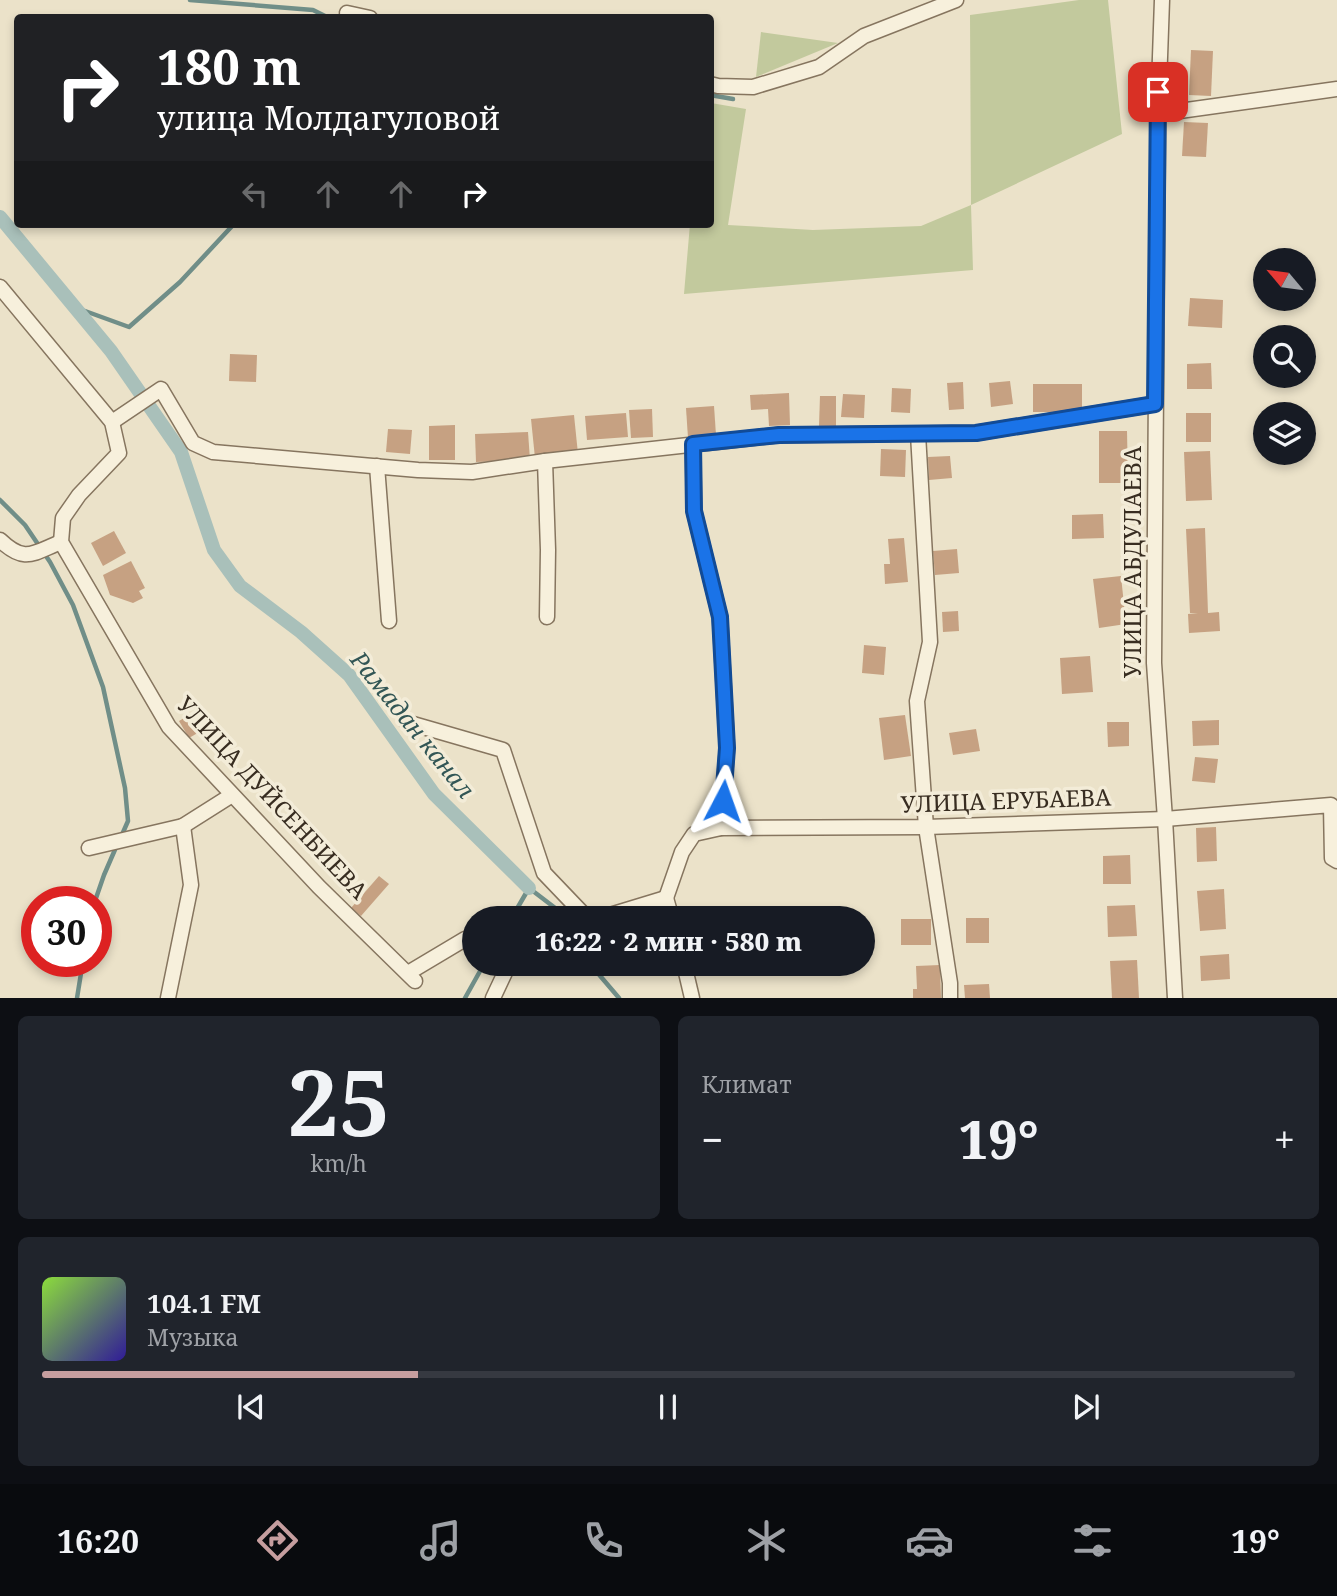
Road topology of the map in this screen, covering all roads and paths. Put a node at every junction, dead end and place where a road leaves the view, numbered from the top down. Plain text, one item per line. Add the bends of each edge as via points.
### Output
1 (956, 0) edge
2 (1161, 0) edge
3 (347, 13) dead end
4 (352, 14) edge
5 (714, 84) edge
6 (1337, 89) edge
7 (1158, 114) junction
8 (0, 287) edge
9 (1155, 404) junction
10 (112, 422) junction
11 (918, 434) junction
12 (693, 444) junction
13 (545, 461) junction
14 (377, 466) junction
15 (0, 540) edge
16 (61, 542) junction
17 (547, 617) dead end
18 (389, 621) dead end
19 (406, 722) dead end
20 (232, 794) junction
21 (1165, 819) junction
22 (183, 826) junction
23 (926, 827) junction
24 (721, 828) junction
25 (89, 848) dead end
26 (1337, 861) edge
27 (666, 898) junction
28 (576, 906) edge
29 (640, 906) edge
30 (668, 906) edge
31 (462, 941) edge
32 (503, 976) edge
33 (687, 976) edge
34 (168, 998) edge
35 (493, 998) edge
36 (692, 998) edge
37 (950, 998) edge
38 (1175, 998) edge

1 - 5 street via 864,36 819,67 753,87
2 - 7 street, УЛИЦА АБДУЛАЕВА
3 - 4 street
6 - 7 street
7 - 9 street, УЛИЦА АБДУЛАЕВА
8 - 10 street
9 - 11 street via 976,433
9 - 21 street, УЛИЦА АБДУЛАЕВА via 1154,663
10 - 14 street via 161,389 193,443 213,452
10 - 16 street via 119,453 63,518
11 - 12 street via 779,435
11 - 23 street via 930,642 917,701
12 - 13 street
12 - 24 street via 694,511 720,617 727,748
13 - 14 street via 472,472
13 - 17 street
14 - 18 street
15 - 16 street via 12,551 28,555
16 - 20 street, УЛИЦА ДУЙСЕНБИЕВА via 169,727
19 - 28 street via 503,750 544,873
20 - 22 street
20 - 31 street, УЛИЦА ДУЙСЕНБИЕВА via 412,977
21 - 23 street, УЛИЦА ЕРУБАЕВА
21 - 26 street, УЛИЦА ЕРУБАЕВА via 1331,805 1332,858
21 - 38 street, УЛИЦА АБДУЛАЕВА
22 - 25 street
22 - 34 street via 191,885
23 - 24 street, УЛИЦА ЕРУБАЕВА
23 - 37 street
24 - 27 street, УЛИЦА ЕРУБАЕВА via 694,835 682,852
27 - 29 street
27 - 30 street
32 - 35 street
33 - 36 street

